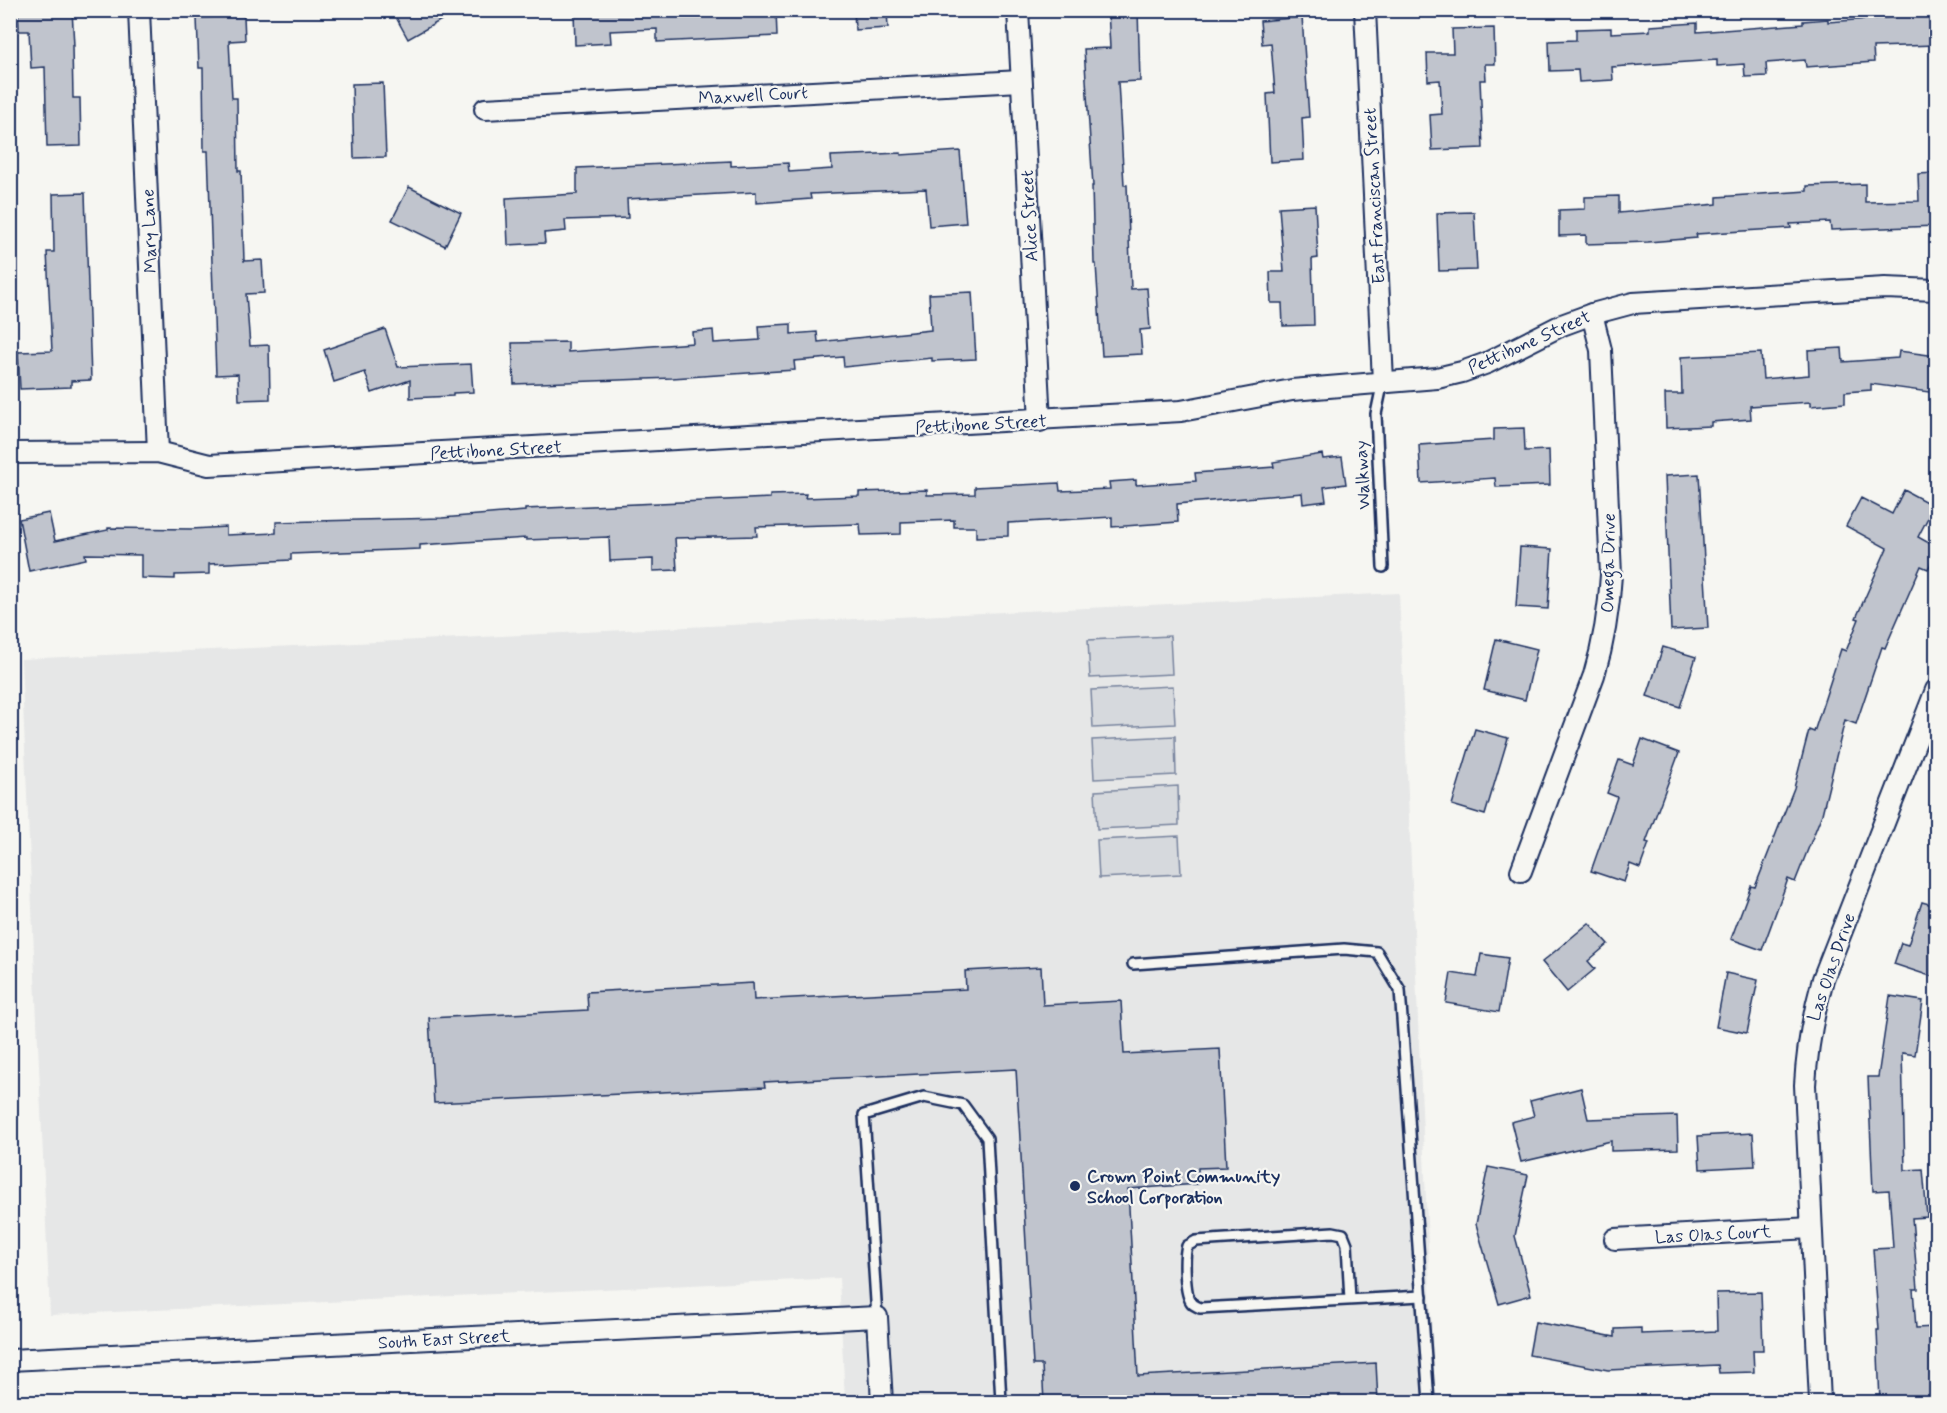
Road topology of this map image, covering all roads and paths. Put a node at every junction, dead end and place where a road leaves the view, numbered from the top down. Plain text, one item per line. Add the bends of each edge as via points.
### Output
1 (139, 10) edge
2 (1018, 10) edge
3 (1365, 10) edge
4 (1021, 81) junction
5 (485, 109) dead end
6 (1936, 290) edge
7 (1592, 314) junction
8 (1383, 381) junction
9 (1040, 421) junction
10 (158, 452) junction
11 (10, 453) edge
12 (1383, 567) dead end
13 (1936, 690) edge
14 (1521, 871) dead end
15 (1133, 964) dead end
16 (1811, 1228) junction
17 (1615, 1239) dead end
18 (1422, 1296) junction
19 (1350, 1300) junction
20 (877, 1317) junction
21 (10, 1360) edge
22 (882, 1402) edge
23 (1001, 1402) edge
24 (1429, 1402) edge
25 (1820, 1402) edge

1 - 10 street, Mary Lane
2 - 4 street, Alice Street
3 - 8 street, East Franciscan Street
4 - 5 street, Maxwell Court
4 - 9 street, Alice Street
6 - 7 street, Pettibone Street via 1885,288 1654,301
7 - 8 street, Pettibone Street via 1462,372 1437,378
7 - 14 street, Omega Drive via 1601,350 1611,575 1609,608 1594,675
8 - 9 street, Pettibone Street via 1292,390 1181,411
8 - 12 lane, Walkway via 1376,414
9 - 10 street, Pettibone Street via 209,465
10 - 11 street, Pettibone Street
13 - 16 street, Las Olas Drive via 1823,979 1812,1017 1805,1085
15 - 18 lane via 1344,949 1377,952 1400,990
16 - 17 street, Las Olas Court
16 - 25 street, Las Olas Drive
18 - 19 lane
18 - 24 lane
19 - 19 lane via 1200,1308 1187,1295 1185,1254 1196,1241 1343,1234
20 - 21 street, South East Street
20 - 22 street
20 - 23 lane via 864,1115 924,1097 963,1105 987,1138

